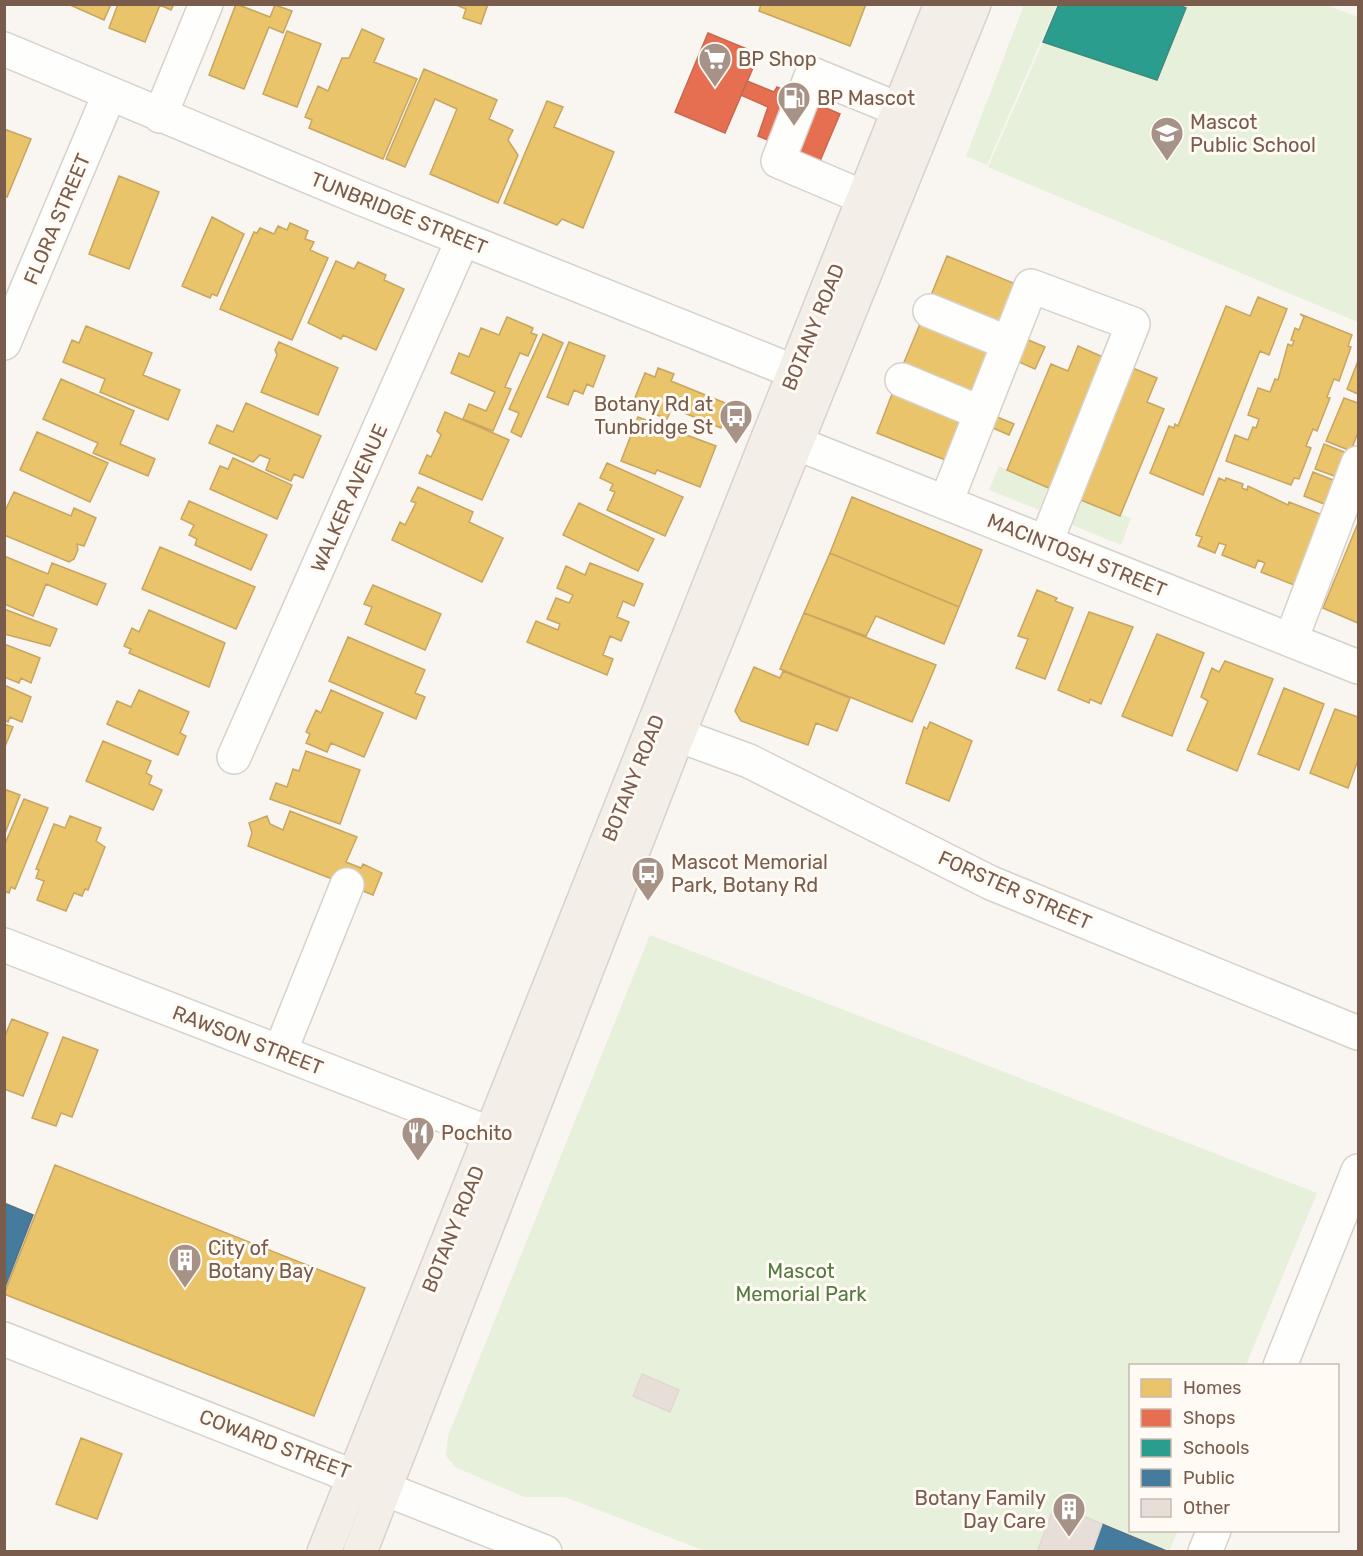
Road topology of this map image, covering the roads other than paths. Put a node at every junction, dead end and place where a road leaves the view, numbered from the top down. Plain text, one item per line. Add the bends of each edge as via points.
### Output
1 (206, 4) edge
2 (941, 4) edge
3 (974, 4) edge
4 (4, 49) edge
5 (109, 95) junction
6 (900, 110) junction
7 (160, 116) junction
8 (865, 198) junction
9 (463, 239) junction
10 (930, 311) dead end
11 (4, 343) edge
12 (1008, 343) junction
13 (795, 372) junction
14 (902, 380) dead end
15 (981, 413) junction
16 (796, 443) junction
17 (1359, 463) edge
18 (946, 502) junction
19 (1046, 542) junction
20 (1291, 640) junction
21 (1359, 667) edge
22 (678, 735) junction
23 (234, 757) dead end
24 (347, 885) dead end
25 (4, 945) edge
26 (1359, 1033) edge
27 (280, 1052) junction
28 (491, 1134) junction
29 (1359, 1171) edge
30 (4, 1339) edge
31 (1280, 1364) edge
32 (355, 1475) junction
33 (386, 1487) junction
34 (1213, 1532) edge
35 (324, 1551) edge
36 (360, 1551) edge
37 (546, 1551) edge
38 (1205, 1551) edge

1 - 7 street
2 - 6 main road, BOTANY ROAD
3 - 16 main road, BOTANY ROAD
4 - 5 street, TUNBRIDGE STREET
5 - 7 street, TUNBRIDGE STREET
5 - 11 street, FLORA STREET
6 - 8 main road, BOTANY ROAD
6 - 8 street via 812,74 778,161
7 - 9 street, TUNBRIDGE STREET
8 - 13 main road, BOTANY ROAD
9 - 13 street, TUNBRIDGE STREET
9 - 23 street, WALKER AVENUE
10 - 12 street
12 - 15 street
12 - 19 street via 1031,286 1132,324
13 - 28 main road, BOTANY ROAD
14 - 15 street
15 - 18 street
16 - 18 street, MACINTOSH STREET
16 - 22 main road, BOTANY ROAD
17 - 20 street
18 - 19 street, MACINTOSH STREET
19 - 20 street, MACINTOSH STREET
20 - 21 street, MACINTOSH STREET
22 - 26 street, FORSTER STREET via 749,761 991,883
22 - 33 main road, BOTANY ROAD
24 - 27 street
25 - 27 street, RAWSON STREET
27 - 28 street, RAWSON STREET
28 - 32 main road, BOTANY ROAD
29 - 31 street
30 - 32 street, COWARD STREET
32 - 33 street, COWARD STREET
32 - 35 main road, BOTANY ROAD
33 - 36 main road, BOTANY ROAD
33 - 37 street, COWARD STREET
34 - 38 street

